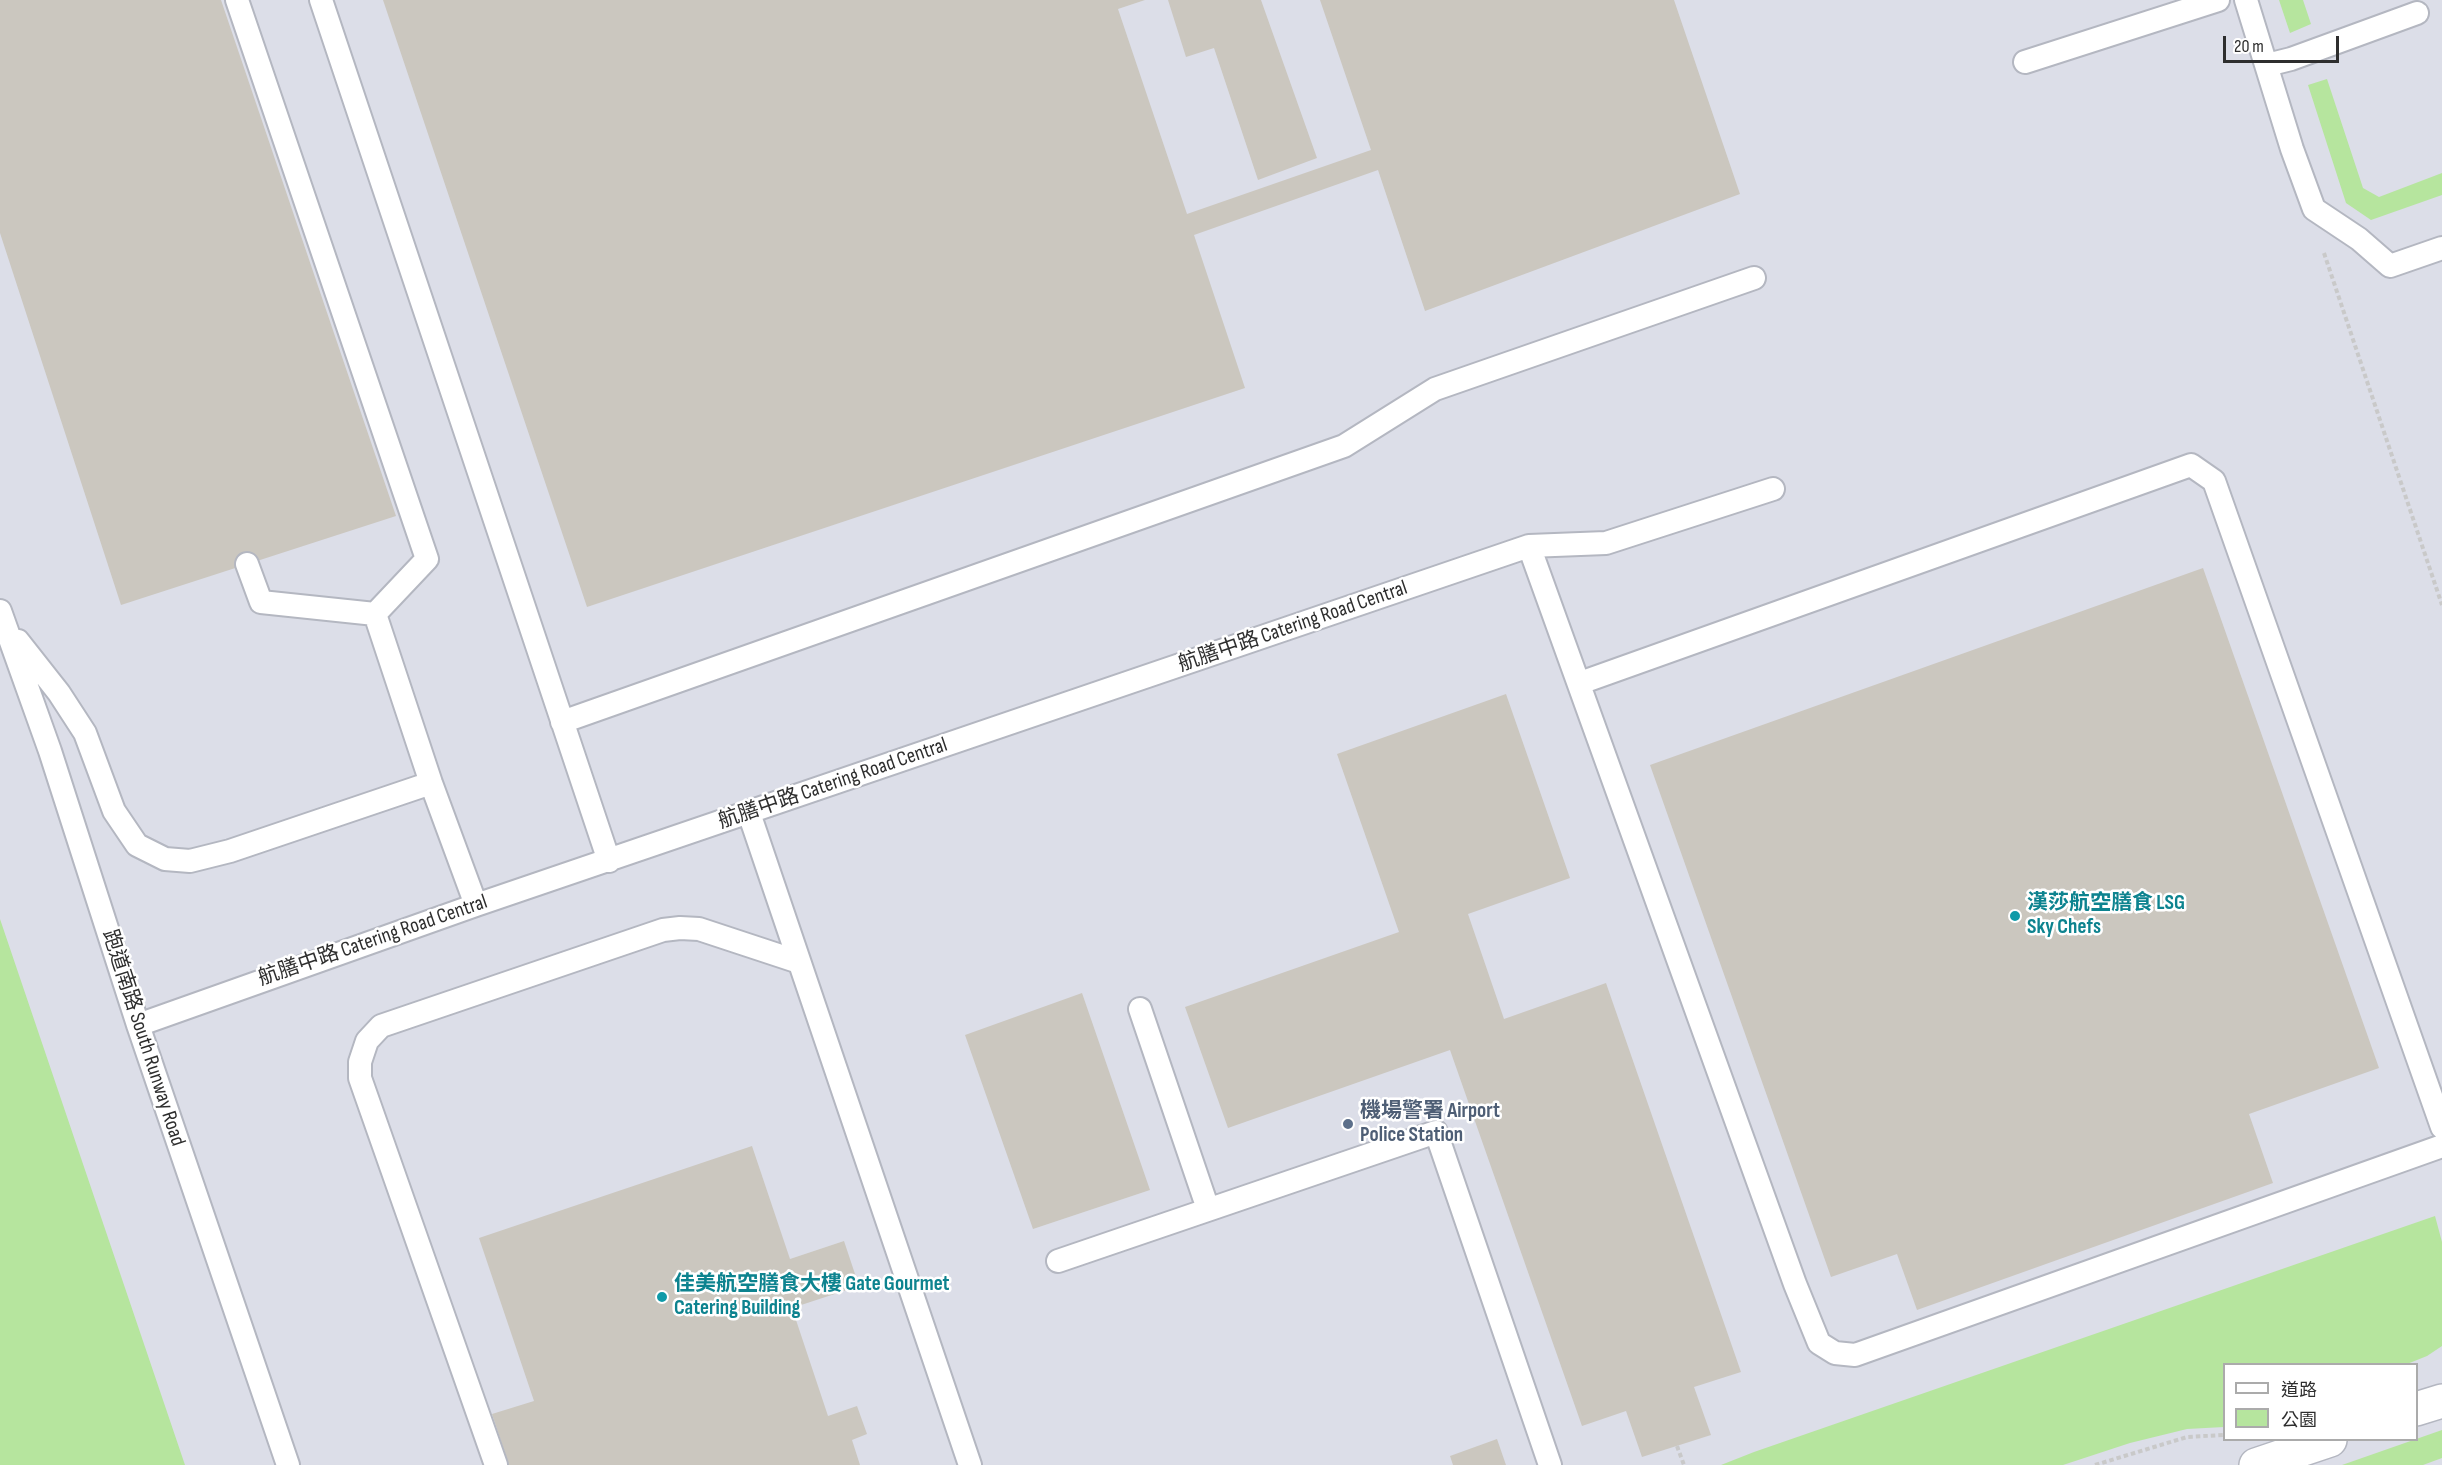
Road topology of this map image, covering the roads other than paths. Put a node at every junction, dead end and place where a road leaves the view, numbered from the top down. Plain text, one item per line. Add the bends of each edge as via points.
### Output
1 (237, 0) edge
2 (321, 0) edge
3 (2218, 0) edge
4 (2246, 0) edge
5 (2416, 12) dead end
6 (2025, 62) dead end
7 (2267, 65) junction
8 (2442, 248) edge
9 (1754, 278) dead end
10 (1773, 489) dead end
11 (1529, 546) junction
12 (247, 564) dead end
13 (375, 614) junction
14 (3, 618) edge
15 (1580, 683) junction
16 (562, 722) junction
17 (430, 783) junction
18 (749, 813) junction
19 (609, 861) junction
20 (476, 905) junction
21 (799, 962) junction
22 (1140, 1009) dead end
23 (138, 1024) junction
24 (2442, 1127) edge
25 (2442, 1146) edge
26 (1208, 1209) junction
27 (1058, 1260) dead end
28 (2442, 1401) edge
29 (2418, 1408) edge
30 (2327, 1441) edge
31 (288, 1465) edge
32 (496, 1465) edge
33 (970, 1465) edge
34 (1550, 1465) edge
35 (2256, 1465) edge

1 - 13 lane via 427,559
2 - 16 lane
3 - 6 lane
4 - 7 lane
5 - 7 lane
7 - 8 lane via 2314,209 2390,266
9 - 16 lane via 1435,389 1344,446
10 - 11 lane, 航膳中路 Catering Road Central via 1606,543
11 - 15 lane
11 - 18 lane, 航膳中路 Catering Road Central
12 - 13 lane via 261,602
13 - 17 lane
14 - 17 lane via 85,733 114,811 137,846 165,859 190,861 230,851
14 - 23 lane, 跑道南路 South Runway Road
15 - 24 lane via 2191,465 2214,481
15 - 25 lane via 1796,1284 1819,1342 1835,1353 1855,1354
16 - 19 lane
17 - 20 lane
18 - 19 lane, 航膳中路 Catering Road Central
18 - 21 lane
19 - 20 lane, 航膳中路 Catering Road Central
20 - 23 lane, 航膳中路 Catering Road Central
21 - 32 lane via 699,929 663,930 381,1026 367,1041 360,1078
21 - 33 lane
22 - 26 lane
23 - 31 lane, 跑道南路 South Runway Road
26 - 27 lane
26 - 34 lane via 1436,1132
28 - 29 street
30 - 35 street

